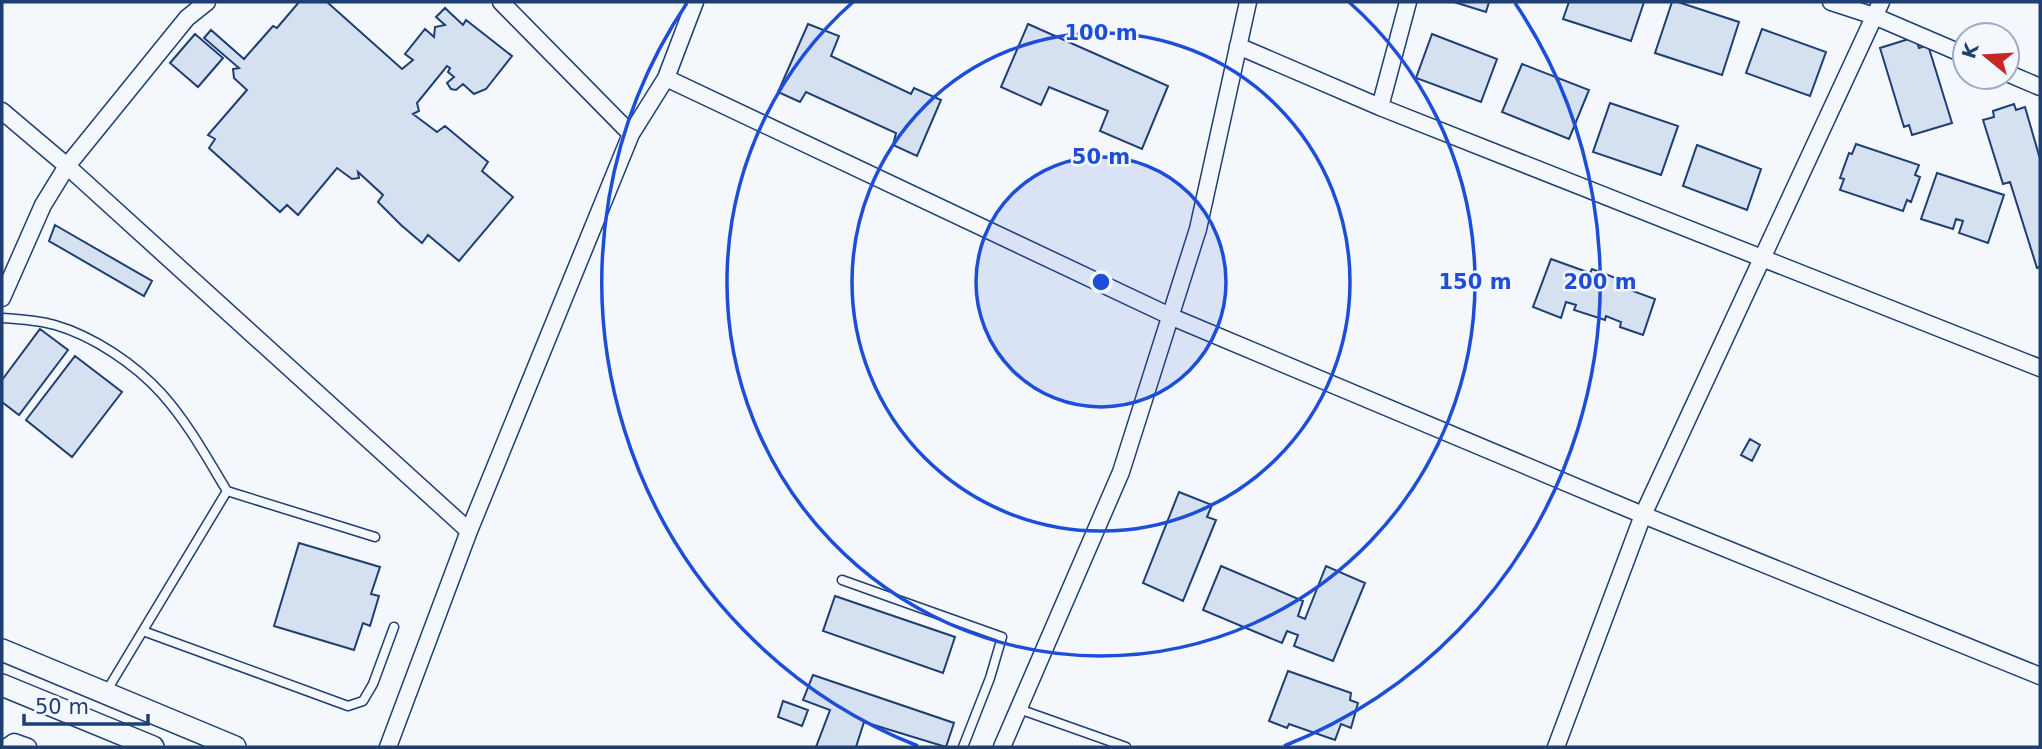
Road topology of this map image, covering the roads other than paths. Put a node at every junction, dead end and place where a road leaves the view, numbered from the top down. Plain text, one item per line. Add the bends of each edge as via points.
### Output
1 (207, 2) edge
2 (501, 2) edge
3 (695, 2) edge
4 (1248, 2) edge
5 (1408, 2) edge
6 (1831, 2) edge
7 (1877, 9) edge
8 (1238, 46) junction
9 (1951, 48) edge
10 (666, 78) junction
11 (2021, 79) edge
12 (2040, 87) edge
13 (1380, 107) junction
14 (2, 111) edge
15 (631, 134) junction
16 (67, 166) junction
17 (1763, 259) junction
18 (2, 298) edge
19 (1172, 317) junction
20 (2, 318) edge
21 (2040, 368) edge
22 (227, 492) junction
23 (1643, 515) junction
24 (469, 531) junction
25 (374, 537) dead end
26 (842, 580) dead end
27 (394, 627) dead end
28 (143, 631) junction
29 (2, 650) edge
30 (2040, 676) edge
31 (2, 685) edge
32 (104, 695) junction
33 (1019, 709) junction
34 (7, 747) edge
35 (28, 747) edge
36 (153, 747) edge
37 (235, 747) edge
38 (388, 747) edge
39 (963, 747) edge
40 (1002, 747) edge
41 (1126, 747) edge
42 (1556, 747) edge

1 - 16 street via 187,19
2 - 15 street
3 - 10 street
4 - 8 street
5 - 13 street
6 - 7 street
7 - 9 street
7 - 17 street
8 - 13 street
8 - 19 street via 1198,229
10 - 15 street
10 - 19 street
11 - 12 street
13 - 17 street
14 - 16 street
15 - 24 street
16 - 18 street via 43,205
16 - 24 street
17 - 21 street
17 - 23 street
19 - 23 street
19 - 33 street via 1121,472
20 - 22 lane via 56,325 108,350 138,372 195,439
22 - 25 lane
22 - 28 lane
23 - 30 street
23 - 42 street
24 - 38 street
26 - 39 lane via 1002,638
27 - 28 lane via 373,684 363,701 348,706
28 - 32 lane
29 - 32 main road
31 - 36 main road
32 - 37 main road
33 - 40 street
33 - 41 lane
34 - 35 street via 14,742

